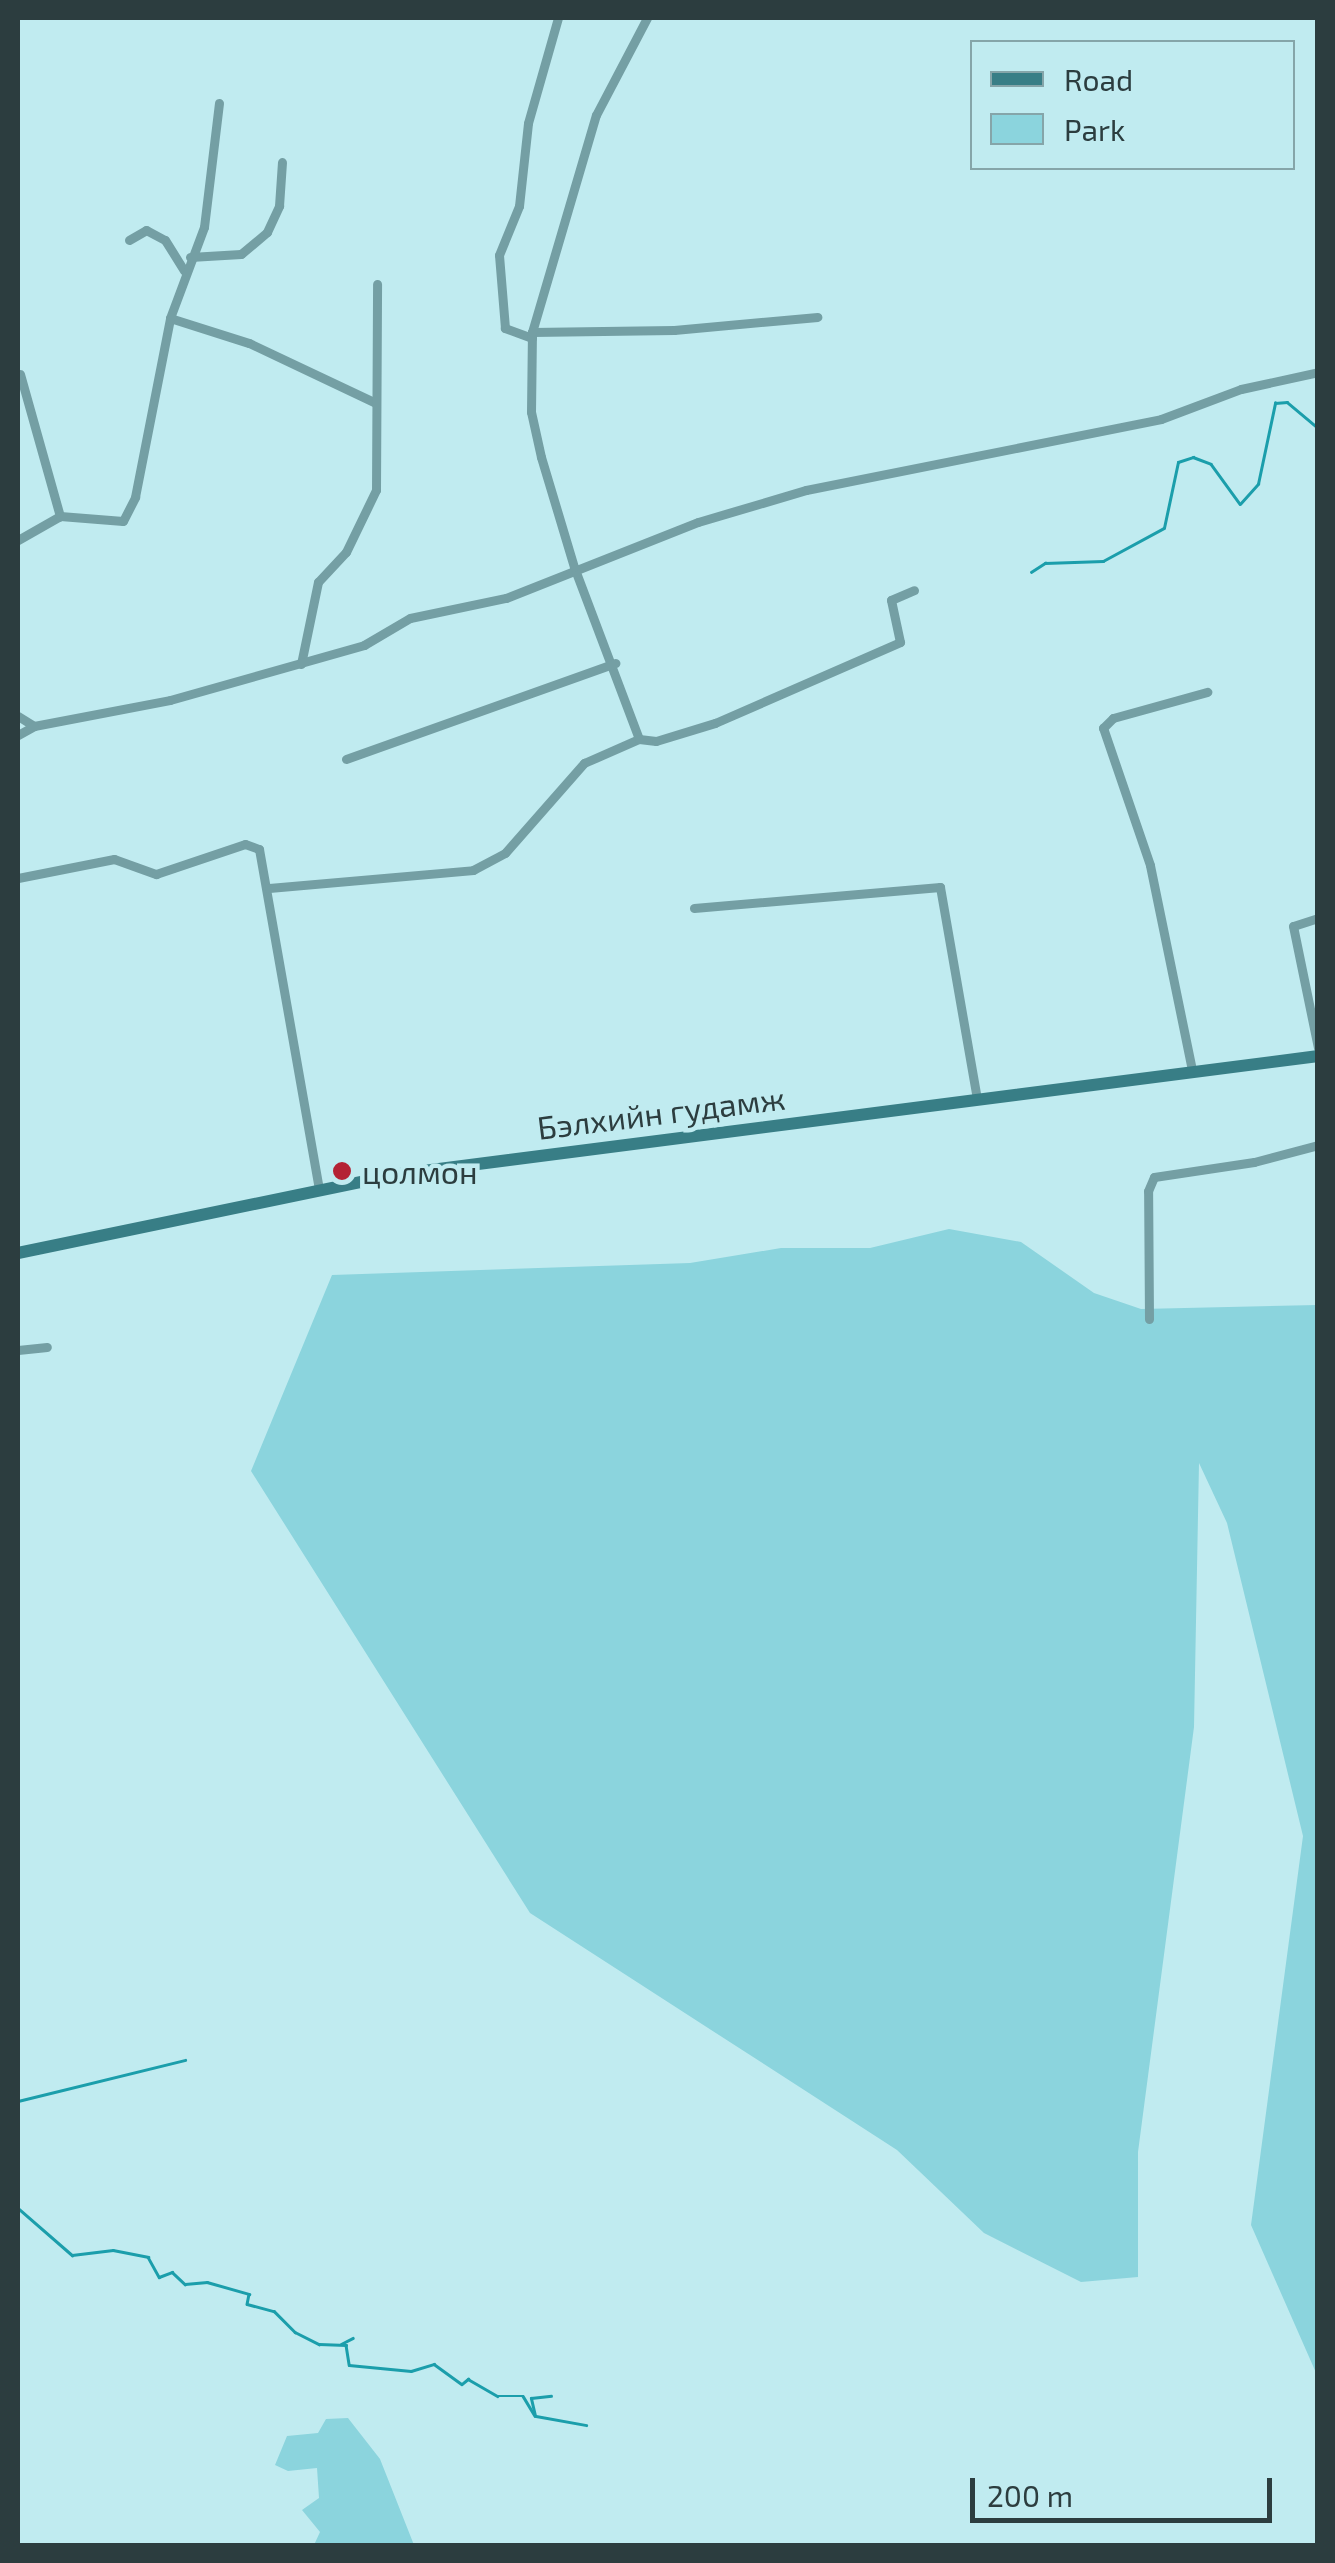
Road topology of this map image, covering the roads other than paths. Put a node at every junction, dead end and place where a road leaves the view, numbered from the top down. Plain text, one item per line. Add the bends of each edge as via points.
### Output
1 (558, 18) edge
2 (648, 18) edge
3 (219, 103) dead end
4 (282, 162) dead end
5 (129, 240) dead end
6 (190, 257) junction
7 (184, 274) junction
8 (376, 284) dead end
9 (818, 317) dead end
10 (170, 318) junction
11 (532, 335) junction
12 (1318, 372) edge
13 (20, 374) dead end
14 (376, 404) junction
15 (60, 516) junction
16 (18, 540) edge
17 (574, 568) junction
18 (914, 590) dead end
19 (615, 663) junction
20 (302, 664) junction
21 (1207, 692) dead end
22 (18, 716) edge
23 (34, 726) junction
24 (18, 735) edge
25 (639, 739) junction
26 (346, 759) dead end
27 (18, 878) edge
28 (269, 888) junction
29 (694, 908) dead end
30 (1318, 918) edge
31 (1318, 1048) edge
32 (1318, 1056) edge
33 (1192, 1070) junction
34 (977, 1100) junction
35 (1318, 1145) edge
36 (319, 1190) junction
37 (18, 1253) edge
38 (1149, 1319) dead end
39 (46, 1346) dead end
40 (18, 1350) edge

1 - 11 street via 528,123 518,206 498,255 505,328
2 - 11 street via 596,115
3 - 6 street via 204,227
4 - 6 street via 279,206 267,232 241,254
5 - 7 street via 146,230 165,240
6 - 7 street
7 - 10 street
8 - 14 street
9 - 11 street
10 - 14 street via 249,343
10 - 15 street via 135,497 123,520
11 - 17 street via 531,412
12 - 17 street via 1241,390 1161,420 806,490
13 - 15 street
14 - 20 street via 376,490 346,552 318,582
15 - 16 street
17 - 19 street
17 - 20 street via 506,598 410,618 364,645
18 - 25 street via 890,600 900,642 715,723 656,741
19 - 25 street
19 - 26 street
20 - 23 street via 170,700
21 - 33 street via 1113,718 1103,728 1150,865
22 - 23 street
23 - 24 street
25 - 28 street via 584,763 505,854 473,870
27 - 28 street via 114,859 156,874 245,844 263,856
28 - 36 street
29 - 34 street via 940,887
30 - 31 street via 1293,926
32 - 33 main road, Бэлхийн гудамж
33 - 34 main road, Бэлхийн гудамж
34 - 36 main road, Бэлхийн гудамж
35 - 38 street via 1154,1177 1148,1191
36 - 37 main road, Бэлхийн гудамж
39 - 40 street

